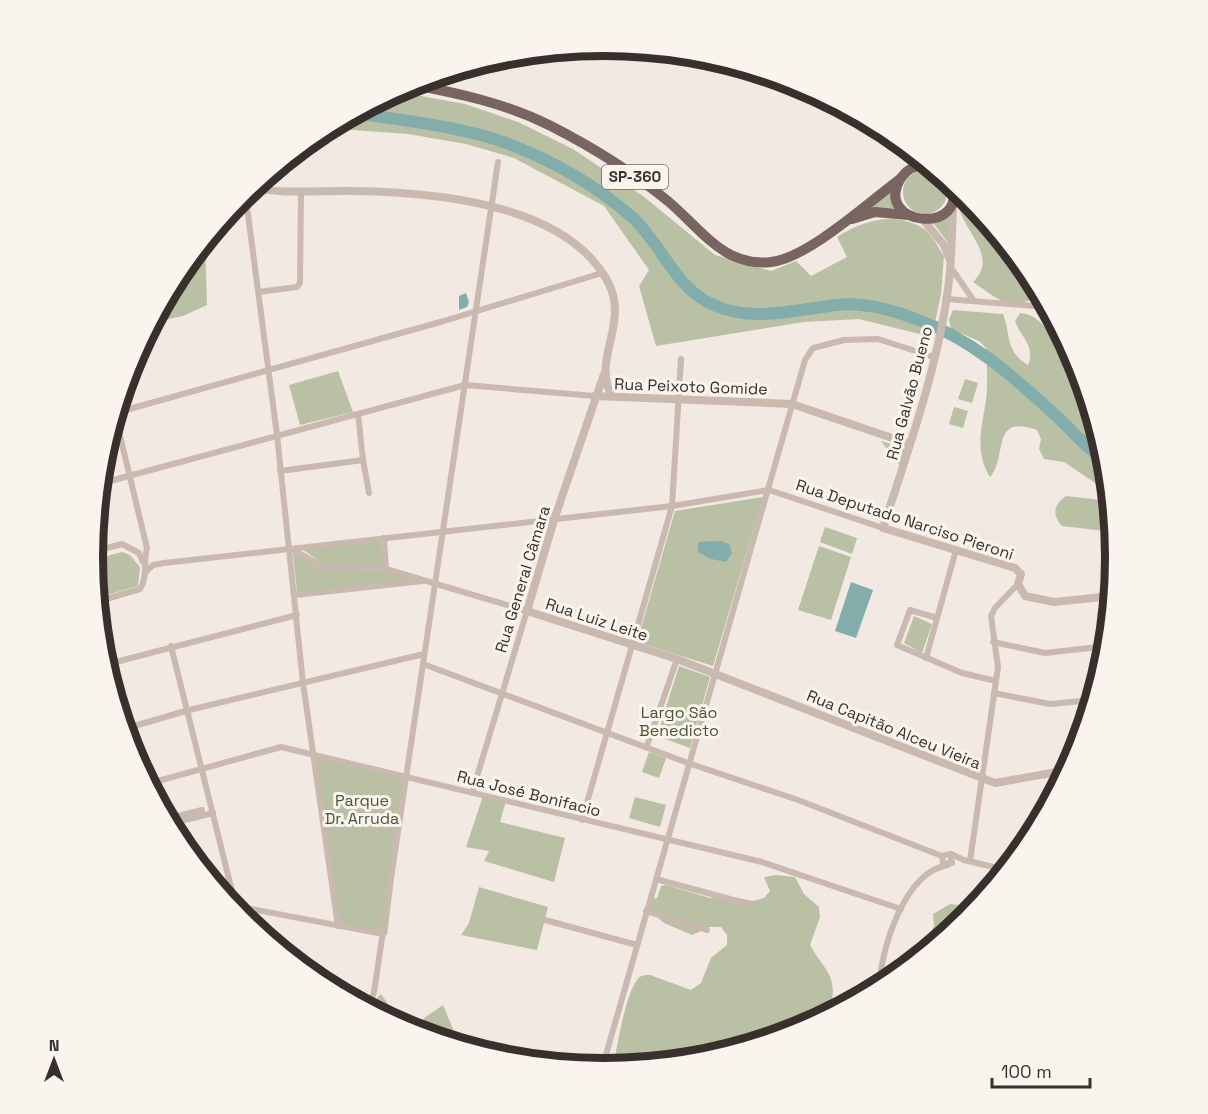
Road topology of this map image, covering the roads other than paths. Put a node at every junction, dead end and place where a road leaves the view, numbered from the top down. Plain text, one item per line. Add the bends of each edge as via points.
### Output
1 (427, 88) edge
2 (498, 162) dead end
3 (915, 164) edge
4 (918, 166) edge
5 (913, 167) junction
6 (900, 179) junction
7 (264, 188) edge
8 (301, 191) junction
9 (950, 194) edge
10 (952, 195) edge
11 (247, 205) edge
12 (490, 206) junction
13 (908, 215) junction
14 (924, 221) junction
15 (843, 223) junction
16 (950, 264) junction
17 (602, 273) junction
18 (258, 292) junction
19 (946, 299) junction
20 (974, 301) junction
21 (1038, 306) edge
22 (475, 312) junction
23 (934, 357) junction
24 (681, 360) dead end
25 (268, 369) junction
26 (604, 374) junction
27 (465, 385) junction
28 (596, 396) junction
29 (612, 396) junction
30 (679, 399) junction
31 (792, 404) junction
32 (125, 411) edge
33 (358, 414) junction
34 (119, 431) edge
35 (277, 435) junction
36 (910, 444) junction
37 (363, 460) junction
38 (280, 471) junction
39 (130, 475) junction
40 (109, 481) edge
41 (769, 490) junction
42 (369, 493) dead end
43 (672, 506) junction
44 (554, 520) junction
45 (883, 528) junction
46 (442, 531) junction
47 (384, 538) junction
48 (290, 548) junction
49 (103, 549) edge
50 (956, 550) junction
51 (143, 562) junction
52 (386, 569) junction
53 (145, 573) junction
54 (427, 581) junction
55 (435, 583) junction
56 (1018, 584) junction
57 (295, 595) junction
58 (1103, 597) edge
59 (105, 599) edge
60 (526, 611) junction
61 (297, 615) junction
62 (937, 618) junction
63 (993, 642) junction
64 (631, 644) junction
65 (171, 646) junction
66 (1097, 647) edge
67 (424, 654) junction
68 (676, 658) junction
69 (926, 658) junction
70 (114, 662) edge
71 (423, 664) junction
72 (715, 673) junction
73 (996, 681) junction
74 (303, 683) junction
75 (502, 693) junction
76 (994, 693) junction
77 (1084, 701) edge
78 (189, 710) junction
79 (132, 727) edge
80 (606, 732) junction
81 (647, 746) junction
82 (314, 756) junction
83 (688, 763) junction
84 (203, 768) junction
85 (1057, 772) edge
86 (406, 777) junction
87 (981, 778) junction
88 (155, 782) edge
89 (472, 793) junction
90 (202, 810) dead end
91 (213, 813) junction
92 (175, 817) edge
93 (582, 820) junction
94 (178, 822) edge
95 (667, 840) junction
96 (950, 854) junction
97 (941, 861) junction
98 (967, 861) junction
99 (950, 864) junction
100 (997, 868) edge
101 (656, 879) junction
102 (230, 891) edge
103 (752, 905) dead end
104 (245, 907) edge
105 (901, 909) junction
106 (646, 911) junction
107 (545, 920) dead end
108 (338, 926) junction
109 (707, 930) dead end
110 (383, 934) junction
111 (636, 945) junction
112 (881, 975) edge
113 (368, 999) edge
114 (605, 1058) edge

1 - 15 main road, SP-360 via 490,101 553,127 636,178 718,246 742,260 774,262
2 - 12 street
3 - 5 main road, SP-360
4 - 5 main road
5 - 6 main road, SP-360
6 - 13 main road via 898,203
6 - 15 main road, SP-360
7 - 8 street, Rua General Câmara
8 - 12 street, Rua General Câmara via 411,194
8 - 18 street via 300,284
9 - 14 main road via 946,211
10 - 16 street, Rua Galvão Bueno
11 - 18 street
12 - 17 street, Rua General Câmara via 551,229 590,257
12 - 22 street
13 - 14 main road, SP-360
13 - 15 main road, SP-360 via 875,212
14 - 16 street via 944,244
16 - 19 street, Rua Galvão Bueno
16 - 20 street
17 - 22 street
17 - 26 street, Rua General Câmara via 617,310
18 - 25 street
19 - 20 street
19 - 23 street, Rua Galvão Bueno
20 - 21 street
22 - 25 street
22 - 27 street
23 - 31 street via 878,339 844,340 813,348 805,360
23 - 36 street, Rua Galvão Bueno
24 - 30 street
25 - 32 street
25 - 35 street
26 - 28 street, Rua General Câmara
26 - 29 street
27 - 28 street, Rua Peixoto Gomide
27 - 33 street, Rua Peixoto Gomide
27 - 46 street
28 - 29 street, Rua Peixoto Gomide
28 - 44 street, Rua General Câmara
29 - 30 street, Rua Peixoto Gomide
30 - 31 street, Rua Peixoto Gomide
30 - 43 street
31 - 36 street, Rua Peixoto Gomide
31 - 41 street
33 - 35 street, Rua Peixoto Gomide
33 - 37 street
34 - 39 street
35 - 38 street
35 - 39 street, Rua Peixoto Gomide
36 - 45 street, Rua Galvão Bueno
37 - 38 street
37 - 42 street
38 - 48 street
39 - 40 street, Rua Peixoto Gomide
39 - 51 street via 147,548
41 - 43 street
41 - 45 street, Rua Deputado Narciso Pieroni
41 - 72 street
43 - 44 street
43 - 64 street
44 - 46 street
44 - 60 street, Rua General Câmara
45 - 50 street, Rua Deputado Narciso Pieroni
46 - 47 street
46 - 55 street
47 - 48 street
47 - 52 street
48 - 52 street, Rua Luiz Leite via 326,568
48 - 53 street via 164,563 153,565
48 - 57 street
49 - 51 street via 122,544 139,553
50 - 56 street, Rua Deputado Narciso Pieroni via 1015,568 1021,574
50 - 62 street
51 - 53 street
52 - 54 street, Rua Luiz Leite
53 - 59 street via 140,589
54 - 55 street, Rua Luiz Leite
54 - 57 street
55 - 60 street, Rua Luiz Leite
55 - 67 street
56 - 58 street via 1025,596 1054,602
56 - 63 street via 991,616
57 - 61 street
60 - 64 street, Rua Luiz Leite
60 - 75 street, Rua General Câmara
61 - 65 street
61 - 74 street
62 - 69 street
62 - 69 street via 910,610 897,642
63 - 66 street via 1045,653
63 - 73 street via 998,666
64 - 68 street, Rua Luiz Leite
64 - 80 street
65 - 70 street
65 - 78 street
67 - 71 street
67 - 74 street
68 - 72 street, Rua Luiz Leite
68 - 81 street
69 - 73 street via 962,673
71 - 75 street
71 - 86 street
72 - 83 street
72 - 87 street, Rua Capitão Alceu Vieira
73 - 76 street
74 - 78 street
74 - 82 street
75 - 80 street
75 - 89 street, Rua General Câmara
76 - 77 street via 1050,704
76 - 87 street
78 - 79 street
78 - 84 street
80 - 81 street
80 - 93 street
81 - 83 street
82 - 84 street, Rua José Bonifacio via 281,747
82 - 86 street, Rua José Bonifacio
82 - 108 street
83 - 95 street
83 - 97 street via 798,800
84 - 88 street, Rua José Bonifacio
84 - 91 street
85 - 87 street, Rua Capitão Alceu Vieira via 995,783
86 - 89 street, Rua José Bonifacio
86 - 110 street
87 - 98 street
89 - 93 street, Rua José Bonifacio
90 - 92 street
91 - 94 street
91 - 102 street
93 - 95 street, Rua José Bonifacio
95 - 101 street
95 - 105 street, Rua José Bonifacio via 762,862
96 - 97 street
96 - 98 street
96 - 99 street
97 - 99 street
97 - 105 street via 921,878
98 - 99 street
98 - 100 street
101 - 103 street
101 - 106 street
104 - 108 street
105 - 112 street via 884,953
106 - 109 street
106 - 111 street
107 - 111 street
108 - 110 street
110 - 113 street via 372,998
111 - 114 street

